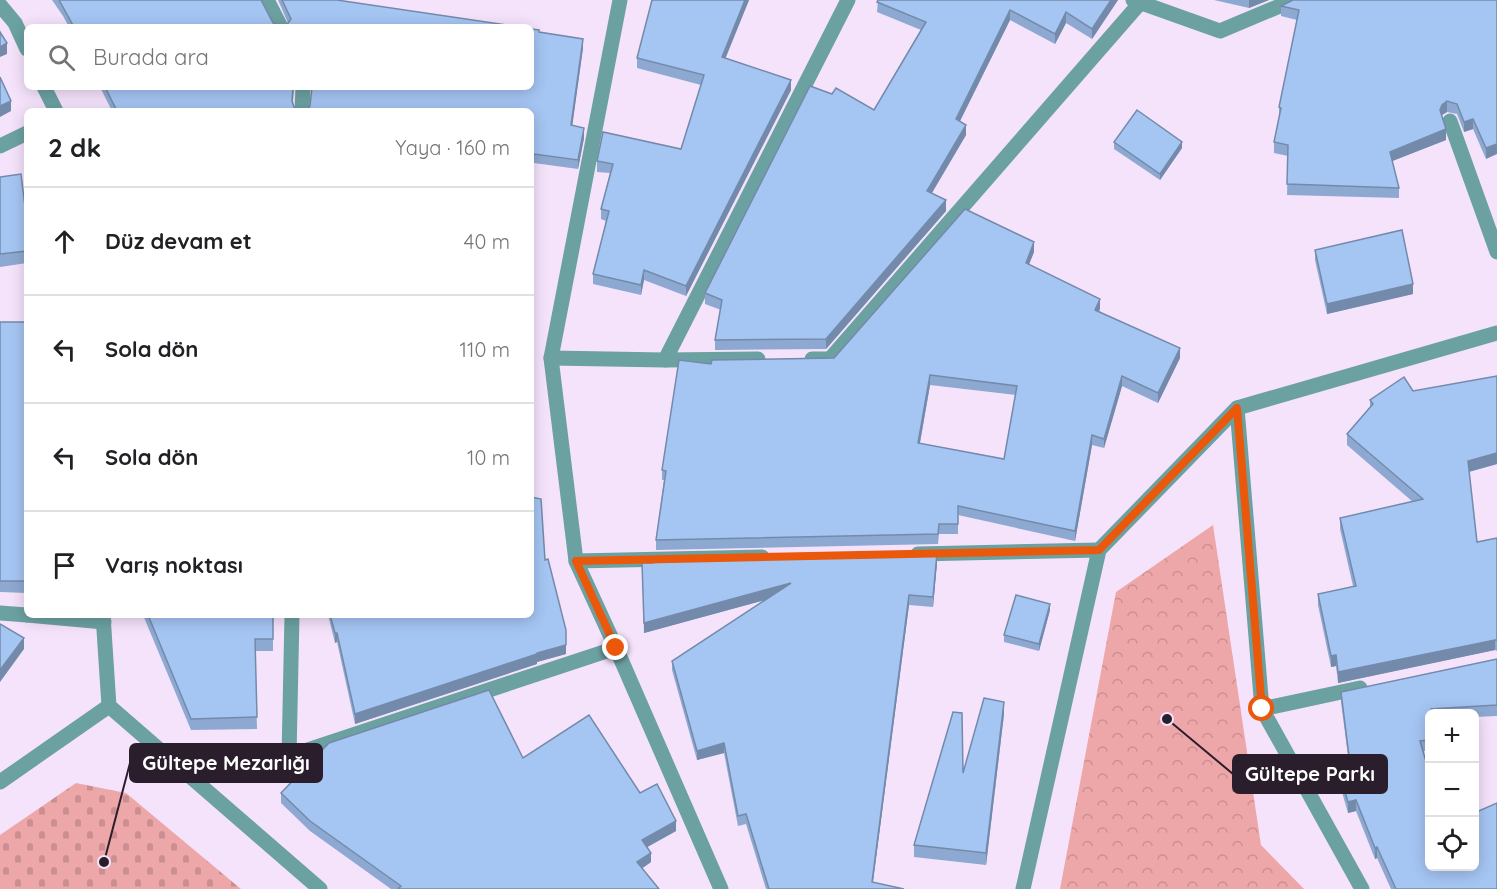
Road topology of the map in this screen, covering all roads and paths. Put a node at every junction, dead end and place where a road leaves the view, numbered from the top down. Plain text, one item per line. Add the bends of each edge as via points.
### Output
1 (267, 0) edge
2 (620, 0) edge
3 (848, 0) edge
4 (1294, 0) edge
5 (1136, 2) edge
6 (0, 5) edge
7 (279, 24) edge
8 (24, 42) edge
9 (46, 90) edge
10 (303, 90) edge
11 (55, 108) edge
12 (302, 108) edge
13 (1450, 121) edge
14 (24, 134) edge
15 (0, 146) edge
16 (1497, 252) edge
17 (1497, 333) edge
18 (552, 358) junction
19 (771, 359) edge
20 (794, 359) edge
21 (665, 360) junction
22 (1237, 408) junction
23 (1099, 550) junction
24 (909, 554) edge
25 (778, 557) edge
26 (576, 561) junction
27 (0, 613) edge
28 (24, 615) edge
29 (104, 618) edge
30 (292, 618) edge
31 (616, 648) junction
32 (1380, 684) edge
33 (109, 706) junction
34 (1262, 709) junction
35 (289, 756) junction
36 (181, 769) junction
37 (0, 782) edge
38 (320, 889) edge
39 (720, 889) edge
40 (1023, 889) edge
41 (1362, 889) edge

1 - 7 street
2 - 18 street
3 - 21 street
4 - 5 street via 1220,31
5 - 20 street via 830,359
6 - 8 street
9 - 11 street
10 - 12 street
13 - 16 street
14 - 15 street
17 - 22 street
18 - 21 street
18 - 26 street
19 - 21 street
22 - 23 street
22 - 34 street
23 - 24 street
23 - 40 street
25 - 26 street
26 - 31 street
27 - 28 street
29 - 33 street
30 - 35 street
31 - 35 street
31 - 39 street
32 - 34 street
33 - 36 street
33 - 37 street
34 - 41 street
35 - 36 street
36 - 38 street

